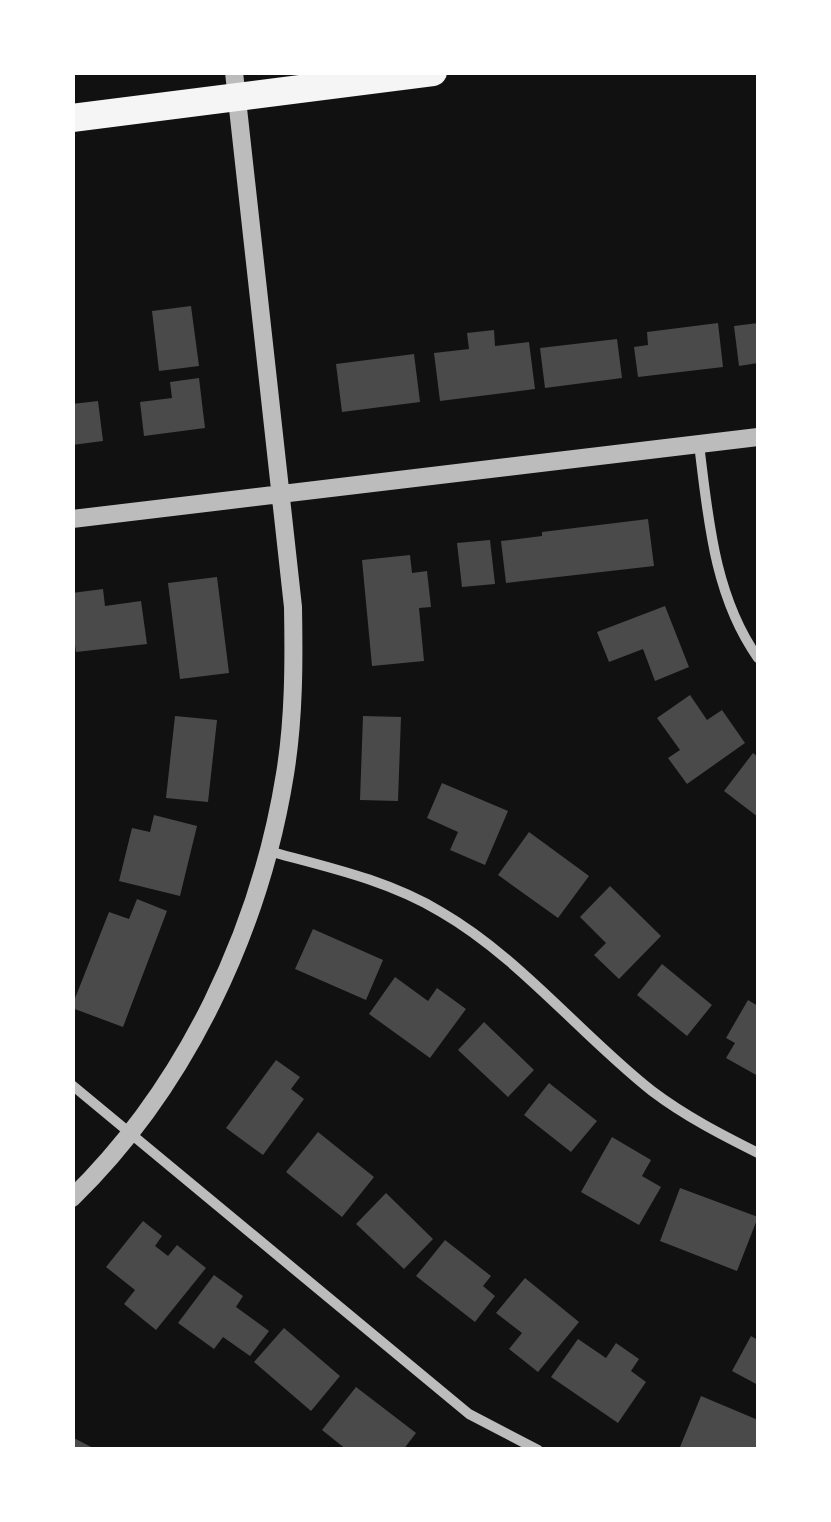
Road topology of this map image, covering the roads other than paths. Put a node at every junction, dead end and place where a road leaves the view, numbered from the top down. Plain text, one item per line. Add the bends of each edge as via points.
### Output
1 (234, 72) edge
2 (433, 72) edge
3 (72, 118) edge
4 (758, 437) edge
5 (699, 444) junction
6 (282, 494) junction
7 (72, 518) edge
8 (758, 658) edge
9 (268, 850) junction
10 (72, 1085) edge
11 (131, 1132) junction
12 (758, 1152) edge
13 (72, 1198) edge
14 (538, 1450) edge

1 - 6 street
2 - 3 highway
4 - 5 street
5 - 6 street
5 - 8 street via 724,587
6 - 7 street
6 - 9 street via 293,682 285,775
9 - 11 street via 222,980 179,1062
9 - 12 street via 381,884 443,913 653,1091
10 - 11 street
11 - 13 street
11 - 14 street via 468,1414

